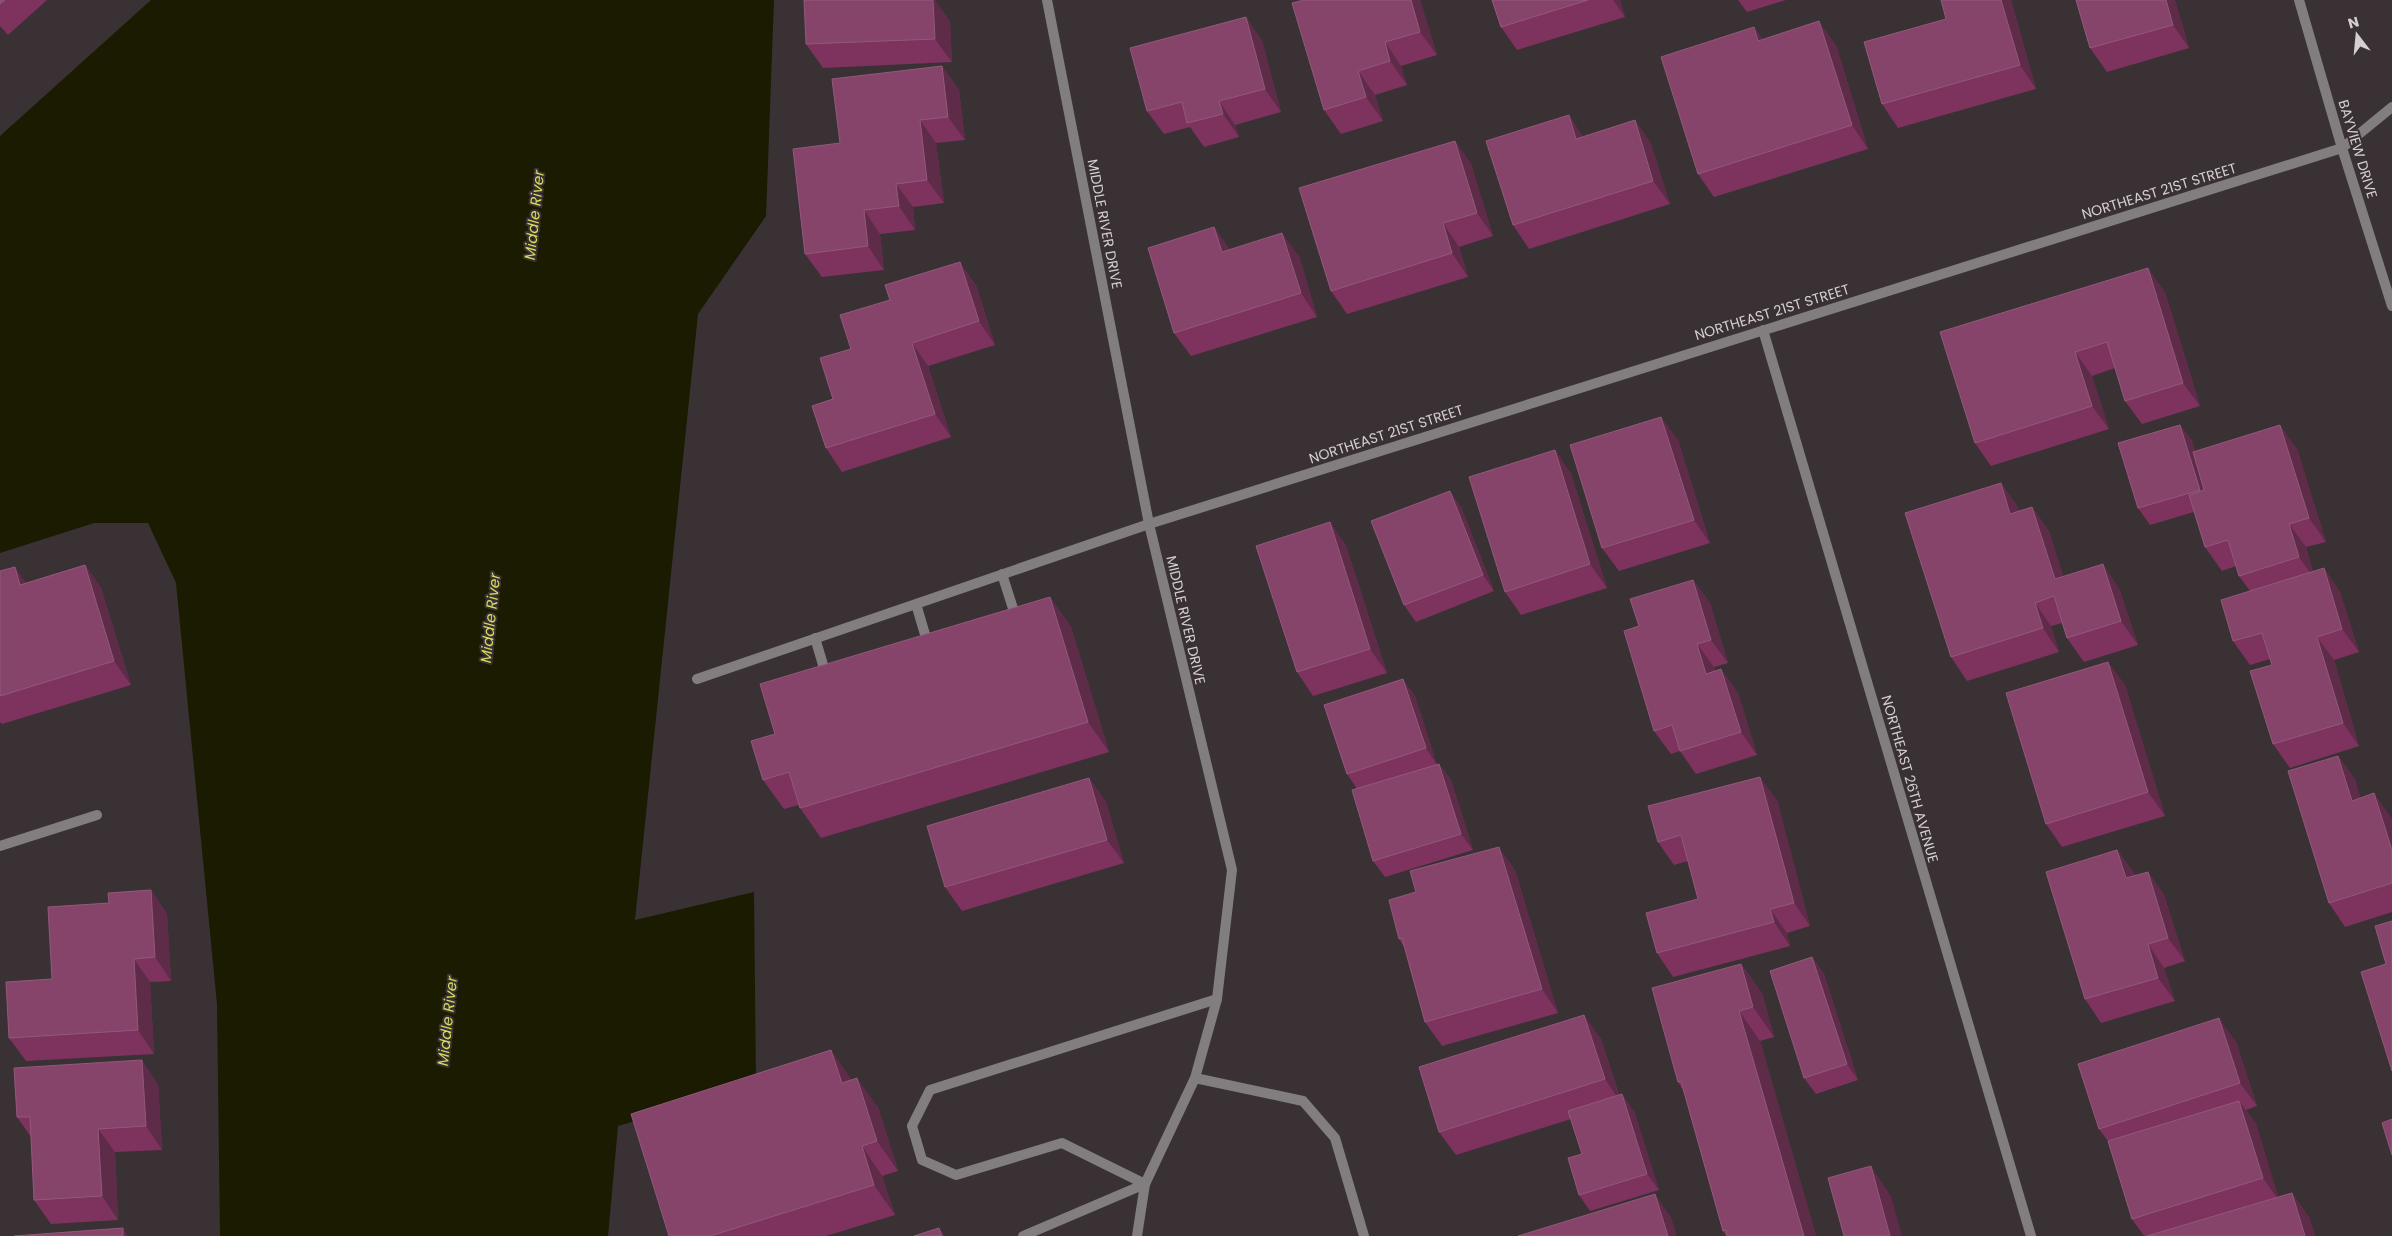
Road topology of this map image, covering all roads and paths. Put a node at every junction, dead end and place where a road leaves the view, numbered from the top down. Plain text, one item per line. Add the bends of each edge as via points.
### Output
1 (1047, 0) edge
2 (2299, 0) edge
3 (2392, 107) edge
4 (2342, 148) junction
5 (2392, 306) edge
6 (1763, 330) junction
7 (1149, 524) junction
8 (1002, 574) junction
9 (916, 604) junction
10 (1020, 632) edge
11 (815, 638) junction
12 (933, 660) edge
13 (697, 679) dead end
14 (830, 690) edge
15 (97, 815) dead end
16 (0, 846) edge
17 (1217, 999) junction
18 (1195, 1078) junction
19 (1145, 1184) junction
20 (1023, 1236) edge
21 (1136, 1236) edge
22 (1364, 1236) edge
23 (2031, 1236) edge

1 - 7 street, MIDDLE RIVER DRIVE
2 - 4 street, BAYVIEW DRIVE
3 - 4 street, NORTHEAST 21ST STREET
4 - 5 street, BAYVIEW DRIVE
4 - 6 street, NORTHEAST 21ST STREET
6 - 7 street, NORTHEAST 21ST STREET
6 - 23 street, NORTHEAST 26TH AVENUE
7 - 8 street, NORTHEAST 21ST STREET
7 - 17 street, MIDDLE RIVER DRIVE via 1232,870
8 - 9 street, NORTHEAST 21ST STREET
8 - 10 street
9 - 11 street, NORTHEAST 21ST STREET
9 - 12 street
11 - 13 street, NORTHEAST 21ST STREET
11 - 14 street
15 - 16 street
17 - 18 street, MIDDLE RIVER DRIVE
17 - 19 street via 930,1090 912,1126 922,1160 956,1175 1062,1144
18 - 19 street, MIDDLE RIVER DRIVE
18 - 22 street via 1303,1101 1335,1138
19 - 20 street
19 - 21 street, MIDDLE RIVER DRIVE

